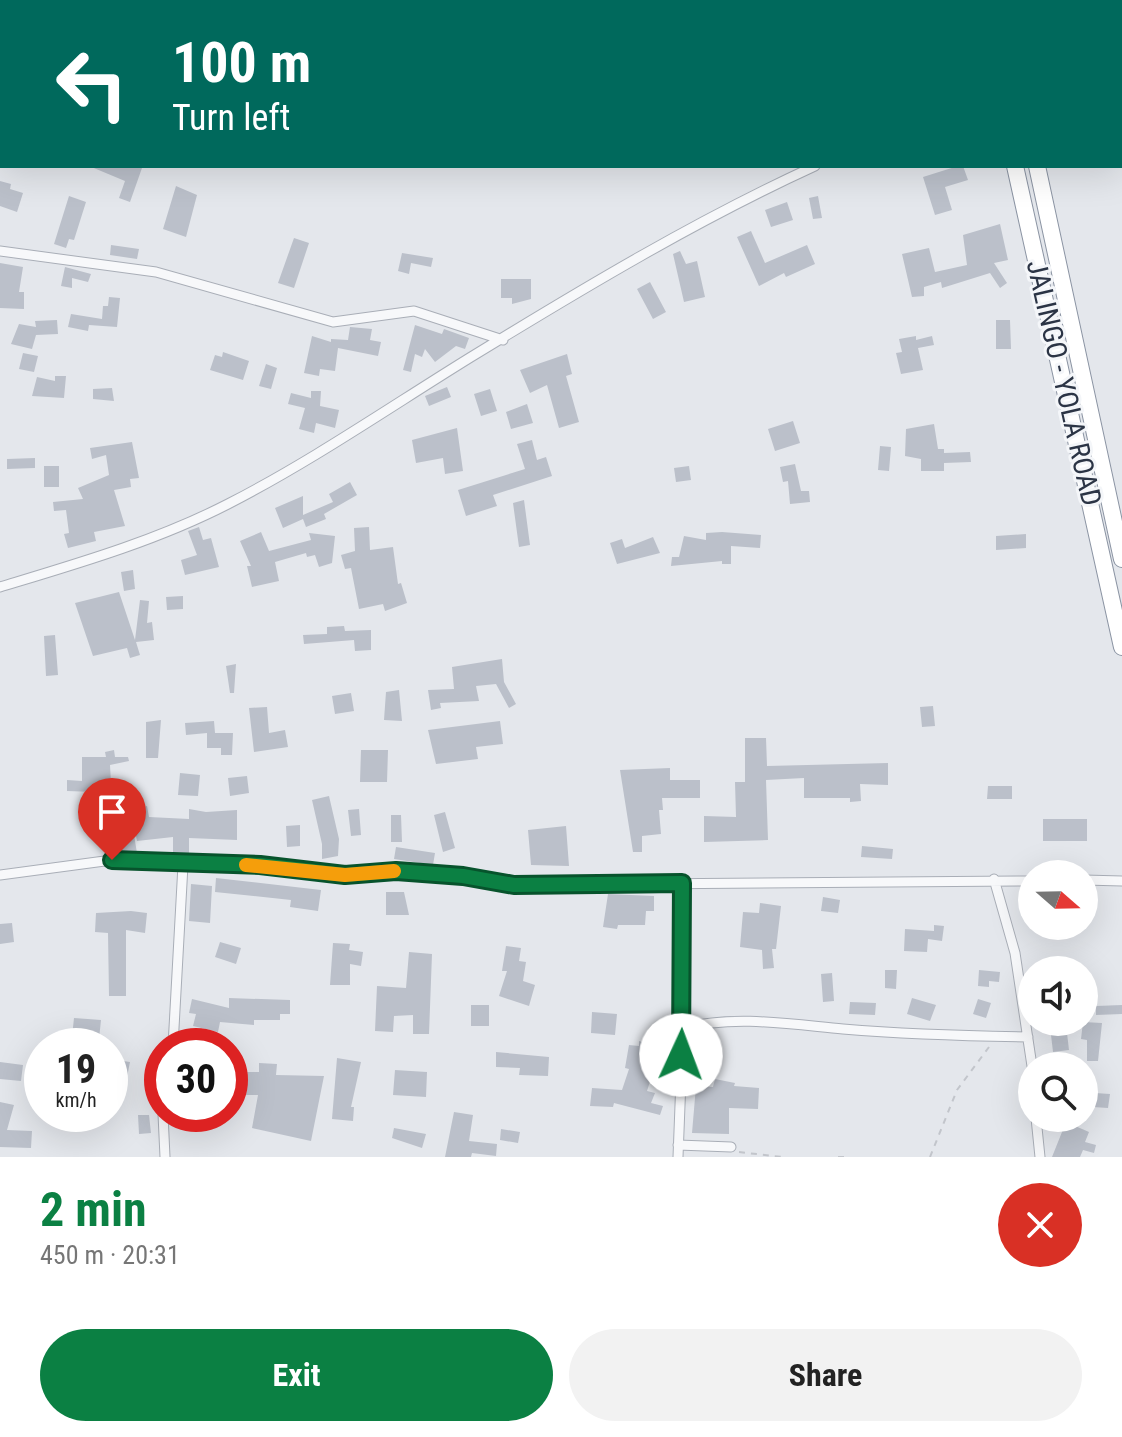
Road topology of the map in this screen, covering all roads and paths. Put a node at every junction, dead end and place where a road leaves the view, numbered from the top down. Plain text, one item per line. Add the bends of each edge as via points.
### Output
1 (811, 168) edge
2 (1015, 168) edge
3 (1037, 168) edge
4 (0, 251) edge
5 (503, 340) junction
6 (1122, 559) edge
7 (0, 587) edge
8 (1122, 647) edge
9 (183, 865) junction
10 (0, 875) edge
11 (994, 879) junction
12 (1018, 880) edge
13 (1098, 880) edge
14 (1122, 881) edge
15 (682, 883) junction
16 (174, 1028) edge
17 (683, 1028) junction
18 (997, 1037) junction
19 (1028, 1037) junction
20 (1030, 1052) edge
21 (164, 1132) edge
22 (1037, 1132) edge
23 (678, 1145) junction
24 (731, 1147) joint
25 (165, 1157) edge
26 (678, 1157) edge
27 (782, 1157) edge
28 (838, 1157) edge
29 (844, 1157) edge
30 (930, 1157) edge
31 (1040, 1157) edge

1 - 5 street via 682,235
2 - 8 highway, JALINGO - YOLA ROAD
3 - 6 highway
4 - 5 street via 156,272 333,322 414,311
5 - 7 street via 225,506 117,550
9 - 10 street via 112,860
9 - 15 street via 260,865 345,875 409,872 514,885
9 - 16 street
11 - 12 street
11 - 15 street
11 - 19 street via 1015,953
13 - 14 street
15 - 17 street
17 - 18 street via 755,1021
17 - 23 street
18 - 19 street
18 - 30 path via 957,1090
19 - 20 street
21 - 25 street
22 - 31 street
23 - 24 street
23 - 26 street
24 - 27 path
28 - 29 path

